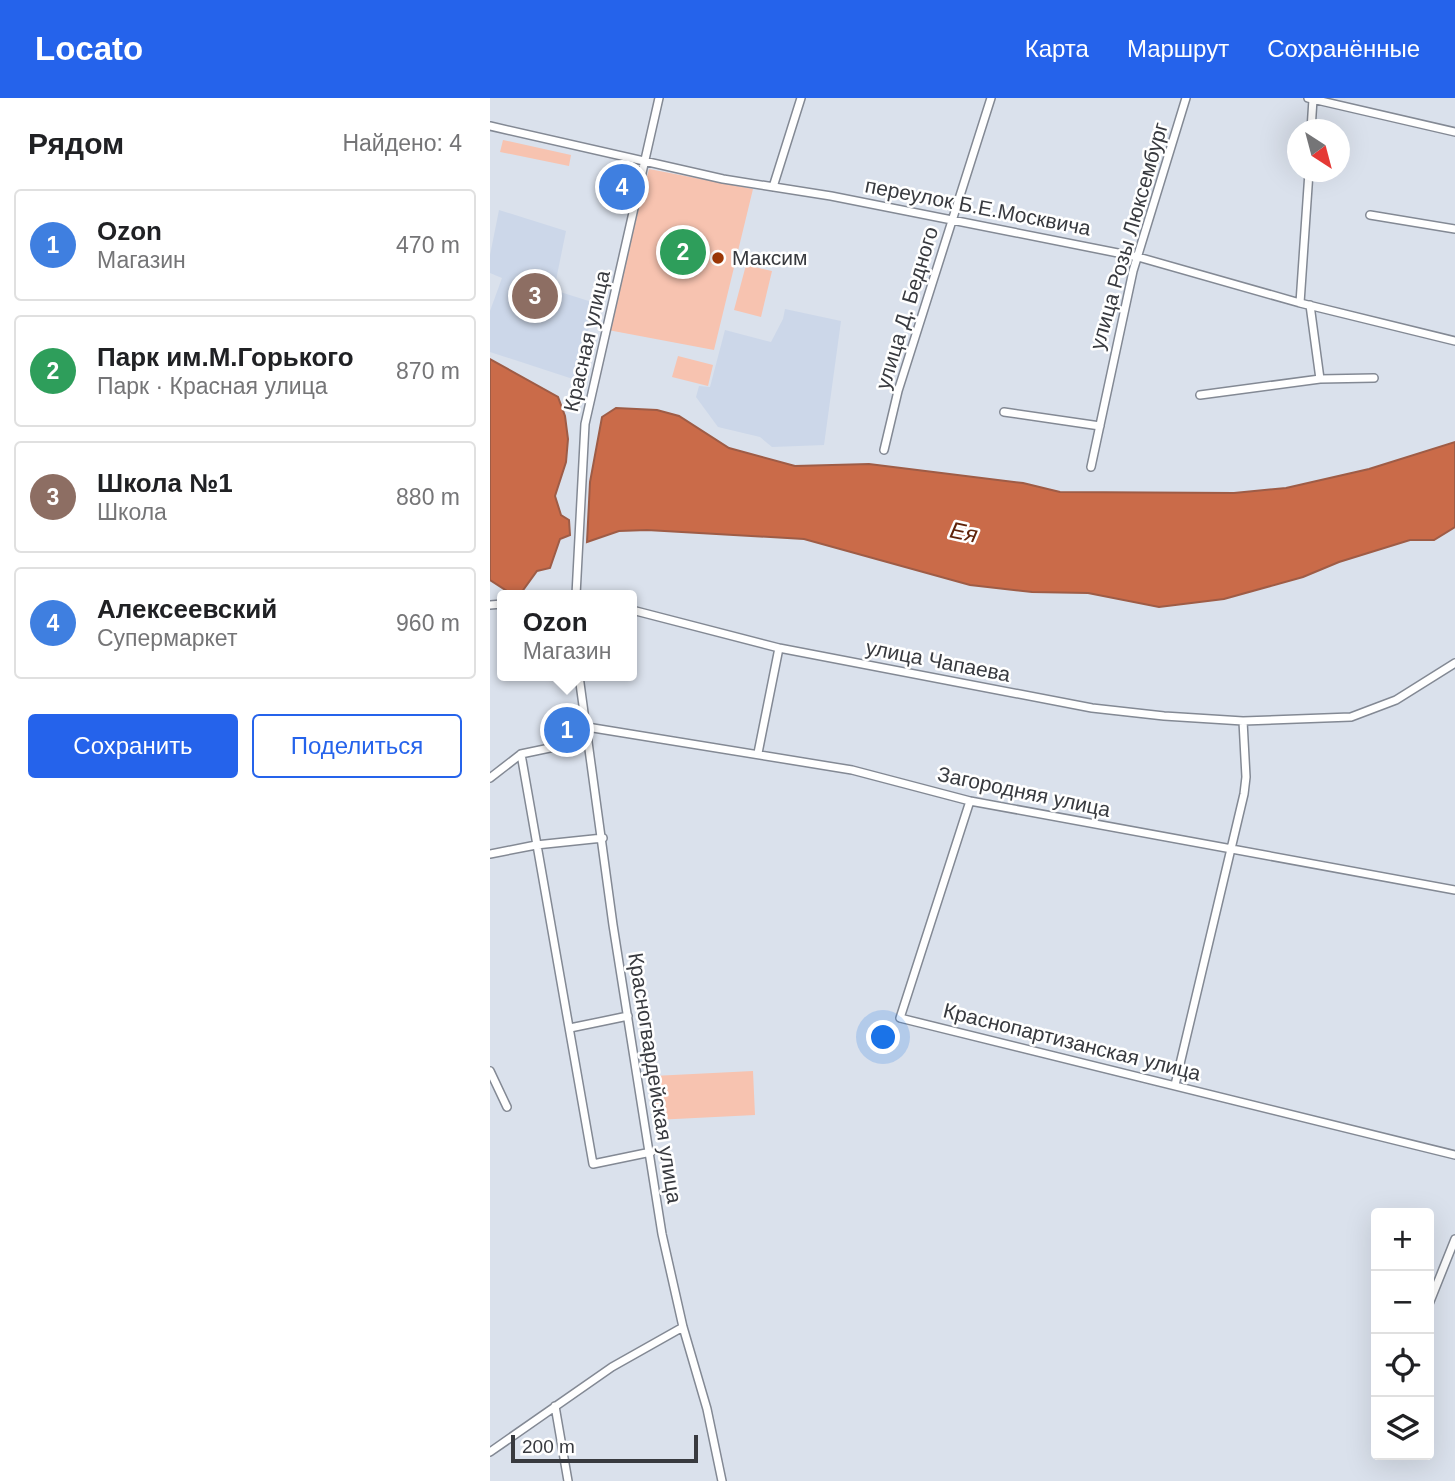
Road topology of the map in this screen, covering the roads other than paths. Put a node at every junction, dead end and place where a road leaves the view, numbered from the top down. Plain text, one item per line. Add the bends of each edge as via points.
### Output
1 (659, 98) edge
2 (801, 98) edge
3 (991, 98) edge
4 (1186, 98) edge
5 (1311, 99) edge
6 (1311, 119) edge
7 (490, 126) edge
8 (1455, 132) edge
9 (646, 161) junction
10 (1308, 182) edge
11 (773, 187) junction
12 (1370, 215) dead end
13 (953, 219) junction
14 (1455, 229) edge
15 (1138, 257) junction
16 (1300, 303) junction
17 (1311, 305) junction
18 (1455, 341) edge
19 (1374, 378) dead end
20 (1320, 379) junction
21 (1200, 396) dead end
22 (1004, 412) dead end
23 (1100, 426) junction
24 (884, 450) dead end
25 (1091, 467) dead end
26 (576, 590) edge
27 (637, 611) edge
28 (779, 648) junction
29 (1455, 663) edge
30 (580, 681) edge
31 (1243, 720) junction
32 (587, 727) junction
33 (588, 740) junction
34 (758, 753) junction
35 (521, 754) junction
36 (490, 778) edge
37 (970, 801) junction
38 (603, 838) junction
39 (536, 845) junction
40 (1230, 851) junction
41 (490, 854) edge
42 (1455, 890) edge
43 (628, 1016) junction
44 (570, 1028) junction
45 (490, 1071) edge
46 (1175, 1085) junction
47 (507, 1107) dead end
48 (651, 1152) junction
49 (1455, 1155) edge
50 (1455, 1239) edge
51 (1434, 1292) edge
52 (683, 1327) junction
53 (555, 1406) junction
54 (490, 1452) edge
55 (568, 1481) edge
56 (722, 1481) edge

1 - 9 street, Красная улица
2 - 11 street
3 - 13 street, улица Д. Бедного
4 - 15 street, улица Розы Люксембург
5 - 6 street
5 - 8 street
7 - 9 street, переулок Б.Е.Москвича
9 - 11 street, переулок Б.Е.Москвича
9 - 26 street, Красная улица via 585,424
10 - 16 street
11 - 13 street, переулок Б.Е.Москвича
12 - 14 street
13 - 15 street, переулок Б.Е.Москвича
13 - 24 street, улица Д. Бедного
15 - 16 street, переулок Б.Е.Москвича
15 - 23 street, улица Розы Люксембург
16 - 17 street, переулок Б.Е.Москвича
17 - 18 street, переулок Б.Е.Москвича
17 - 20 street
19 - 20 street
20 - 21 street
22 - 23 street
23 - 25 street, улица Розы Люксембург
27 - 28 street, улица Чапаева
28 - 31 street, улица Чапаева via 1092,708
28 - 34 street
29 - 31 street, улица Чапаева via 1396,700 1351,717
30 - 32 street, Красногвардейская улица
31 - 40 street via 1247,777
32 - 33 street, Красногвардейская улица
32 - 34 street, Загородняя улица
33 - 35 street
33 - 38 street, Красногвардейская улица
34 - 37 street, Загородняя улица via 852,770
35 - 36 street
35 - 39 street
37 - 40 street, Загородняя улица
37 - 46 street, Краснопартизанская улица via 900,1018
38 - 39 street
38 - 43 street, Красногвардейская улица
39 - 41 street
39 - 44 street
40 - 42 street, Загородняя улица
40 - 46 street
43 - 44 street
43 - 48 street, Красногвардейская улица
44 - 48 street via 593,1164
45 - 47 street
46 - 49 street, Краснопартизанская улица
48 - 52 street, Красногвардейская улица via 662,1234
50 - 51 street
52 - 53 street
52 - 56 street, Красногвардейская улица
53 - 54 street
53 - 55 street

